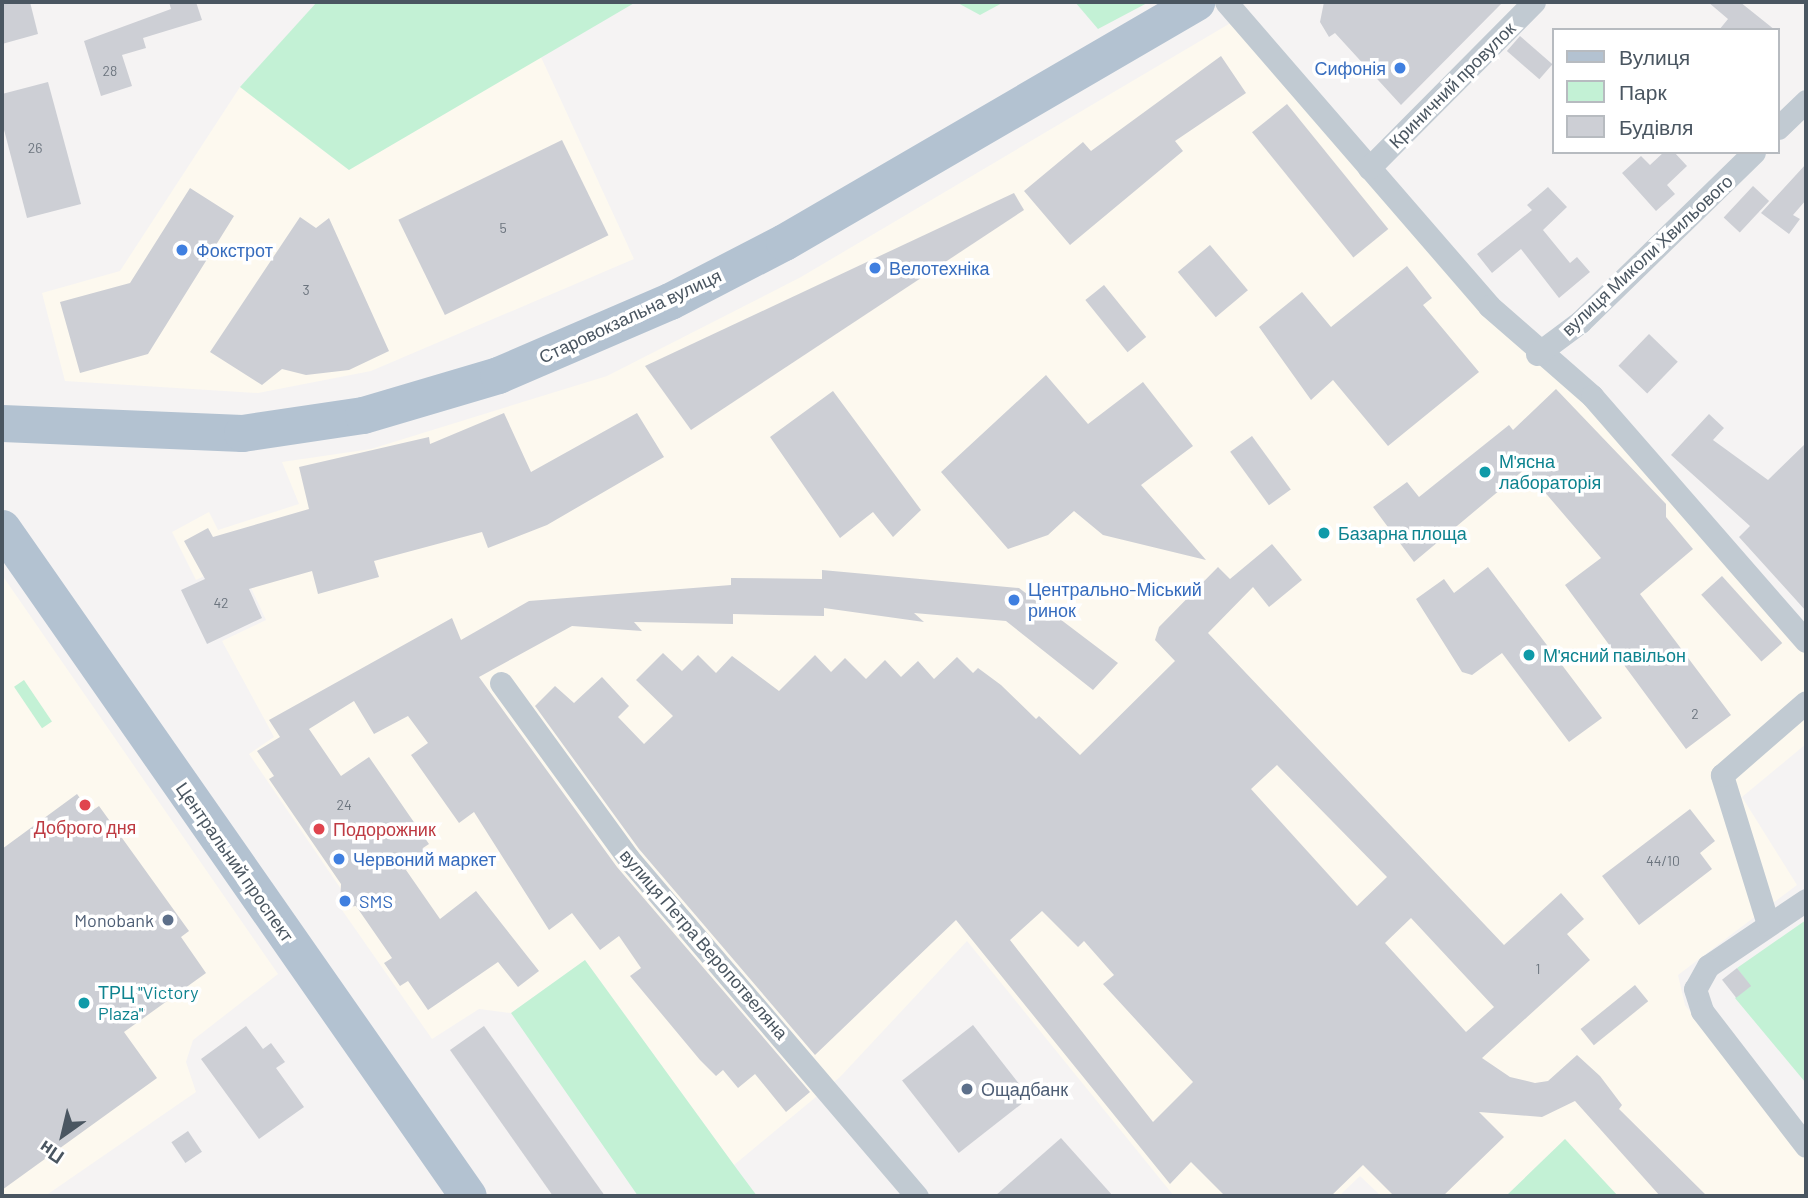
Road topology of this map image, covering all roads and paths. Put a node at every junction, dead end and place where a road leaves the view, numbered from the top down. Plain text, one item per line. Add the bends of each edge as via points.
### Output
1 (1196, 2) edge
2 (1226, 2) edge
3 (1534, 2) edge
4 (1806, 101) edge
5 (1780, 126) edge
6 (1752, 154) edge
7 (1369, 168) junction
8 (1537, 354) junction
9 (2, 423) edge
10 (2, 528) edge
11 (1806, 641) edge
12 (501, 683) dead end
13 (1806, 702) edge
14 (1806, 900) edge
15 (1768, 924) junction
16 (1806, 1146) edge
17 (468, 1196) edge
18 (917, 1196) edge

1 - 9 main road, Старовокзальна вулиця via 784,242 670,301 498,375 363,415 242,433
2 - 7 street
3 - 7 street, Криничний провулок
4 - 5 street
6 - 8 street, вулиця Миколи Хвильового via 1580,322
7 - 8 street
8 - 11 street via 1592,396
10 - 17 main road, Центральний проспект
12 - 18 street, вулиця Петра Веропотвеляна via 628,858
13 - 15 street via 1722,775
14 - 15 street
15 - 16 street via 1700,973 1695,999

